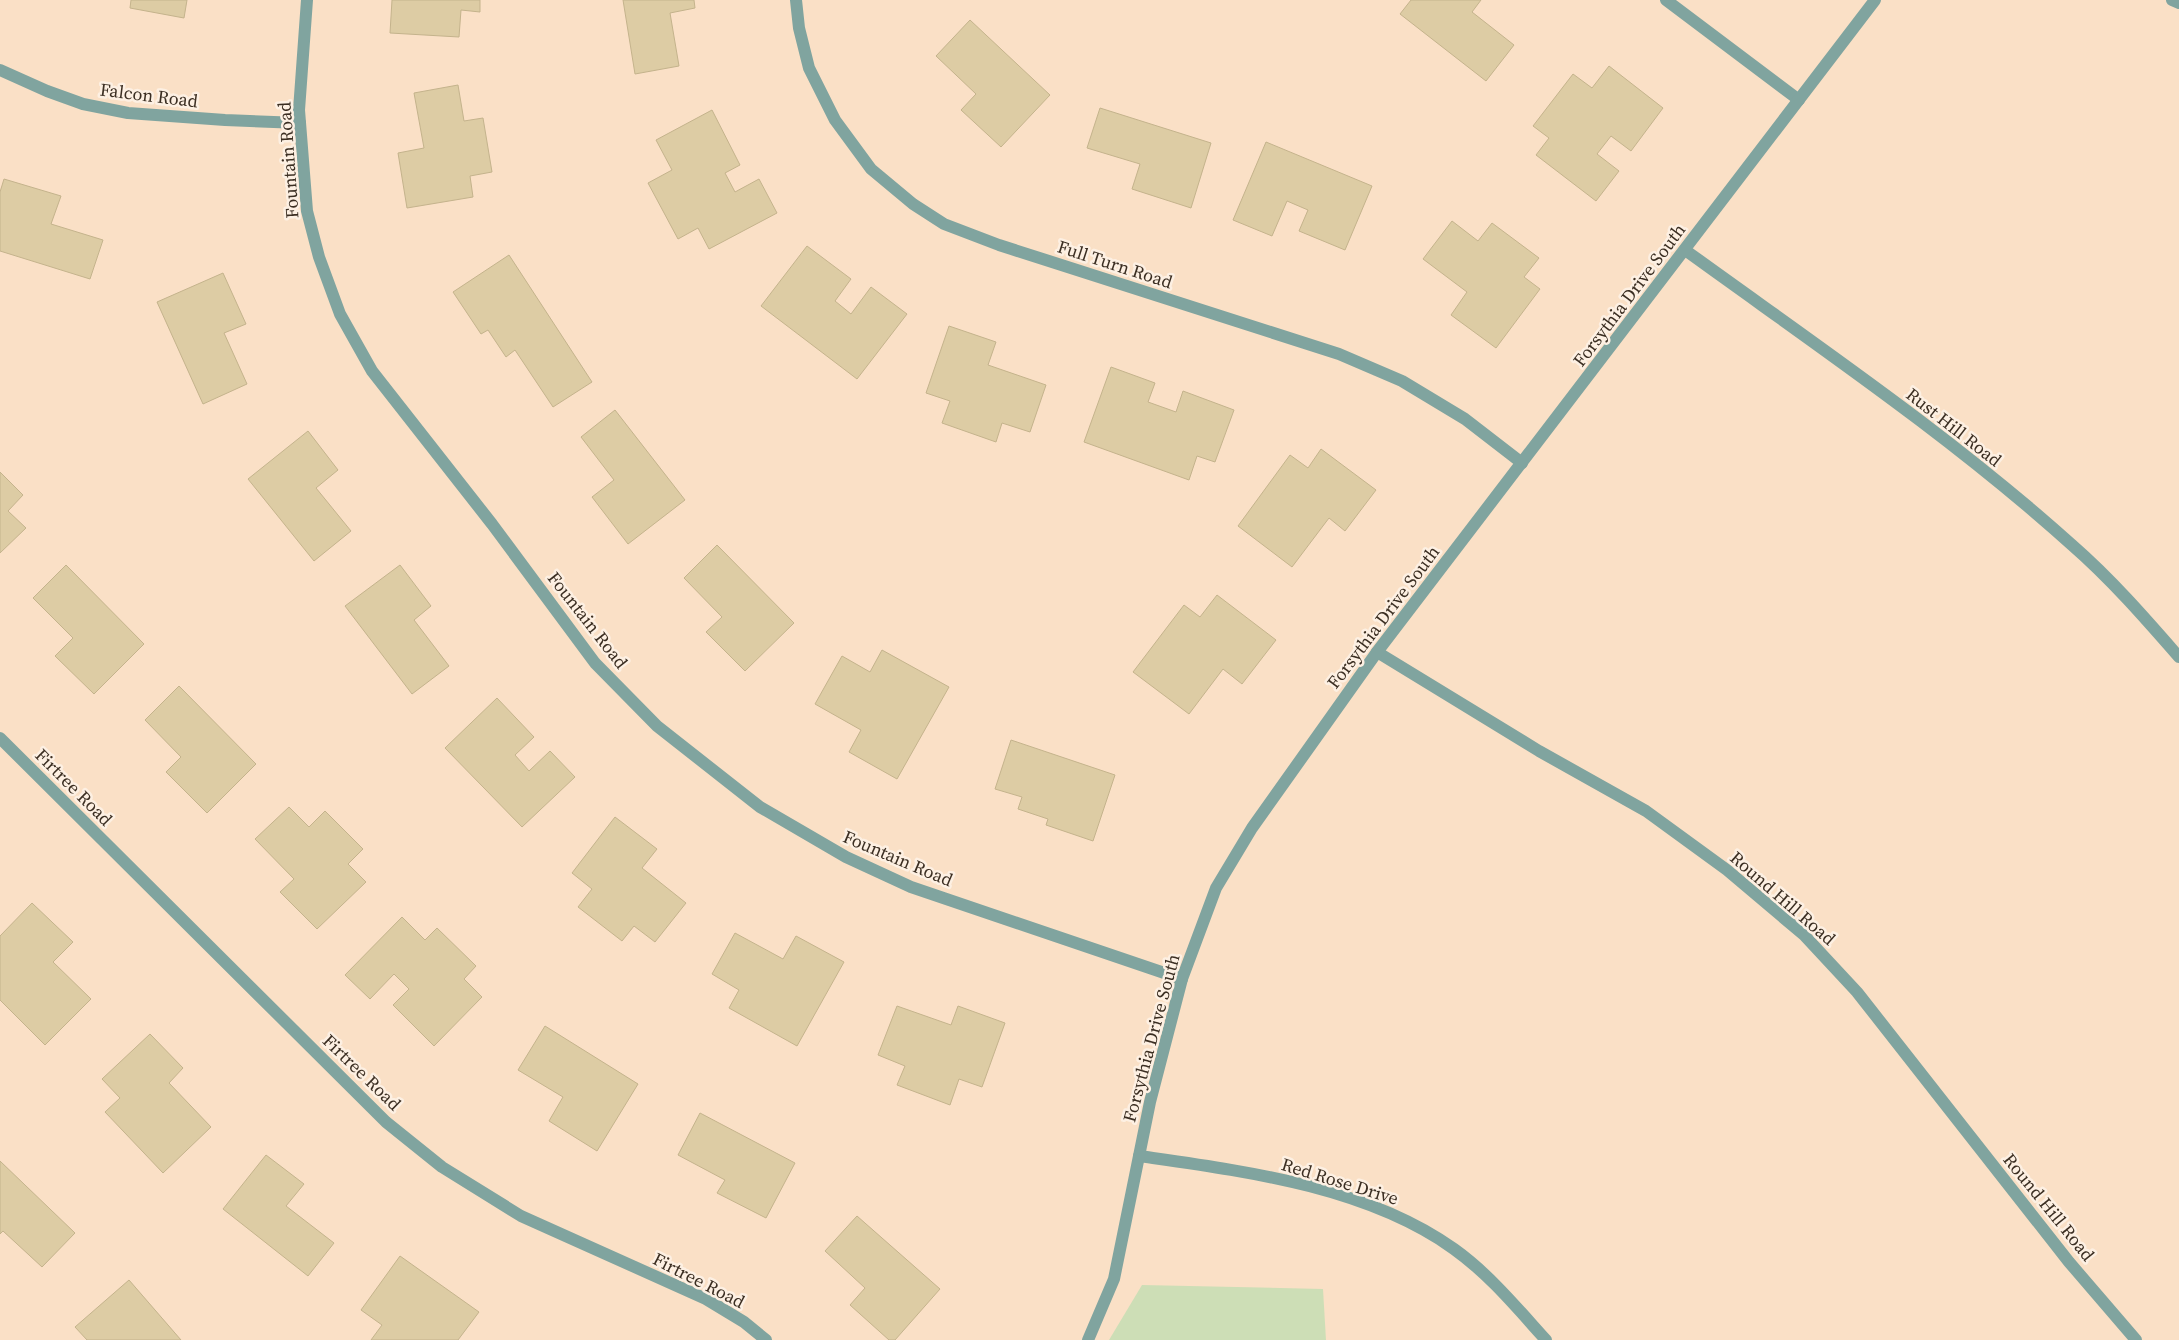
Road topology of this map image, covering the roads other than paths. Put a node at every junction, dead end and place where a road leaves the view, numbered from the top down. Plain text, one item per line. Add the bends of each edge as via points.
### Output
1 (307, 0) edge
2 (796, 0) edge
3 (1666, 0) edge
4 (1875, 0) edge
5 (2172, 0) edge
6 (2179, 3) edge
7 (0, 70) edge
8 (1799, 100) junction
9 (300, 123) junction
10 (1685, 250) junction
11 (1522, 463) junction
12 (1377, 652) junction
13 (2179, 656) edge
14 (0, 738) edge
15 (1182, 979) junction
16 (1139, 1156) junction
17 (766, 1340) edge
18 (1088, 1340) edge
19 (1546, 1340) edge
20 (2136, 1340) edge

1 - 9 street, Fountain Road
2 - 11 street, Full Turn Road via 809,68 835,120 871,169 913,204 944,224 999,245 1339,354 1402,381 1465,419
3 - 8 street
4 - 8 street, Forsythia Drive South
5 - 6 street
7 - 9 street, Falcon Road via 83,104 128,113
8 - 10 street, Forsythia Drive South
9 - 15 street, Fountain Road via 307,211 319,257 340,314 372,371 595,662 656,726 760,807 846,857 911,887
10 - 11 street, Forsythia Drive South
10 - 13 street, Rust Hill Road via 1957,448 2072,545 2139,610
11 - 12 street, Forsythia Drive South
12 - 15 street, Forsythia Drive South via 1242,845 1216,888
12 - 20 street, Round Hill Road via 1646,812 1727,870 1804,935 1857,992 2069,1262
14 - 17 street, Firtree Road via 386,1122 442,1167 521,1216 706,1299
15 - 16 street, Forsythia Drive South
16 - 18 street, Forsythia Drive South via 1114,1279
16 - 19 street, Red Rose Drive via 1246,1171 1387,1210 1453,1249 1494,1284

